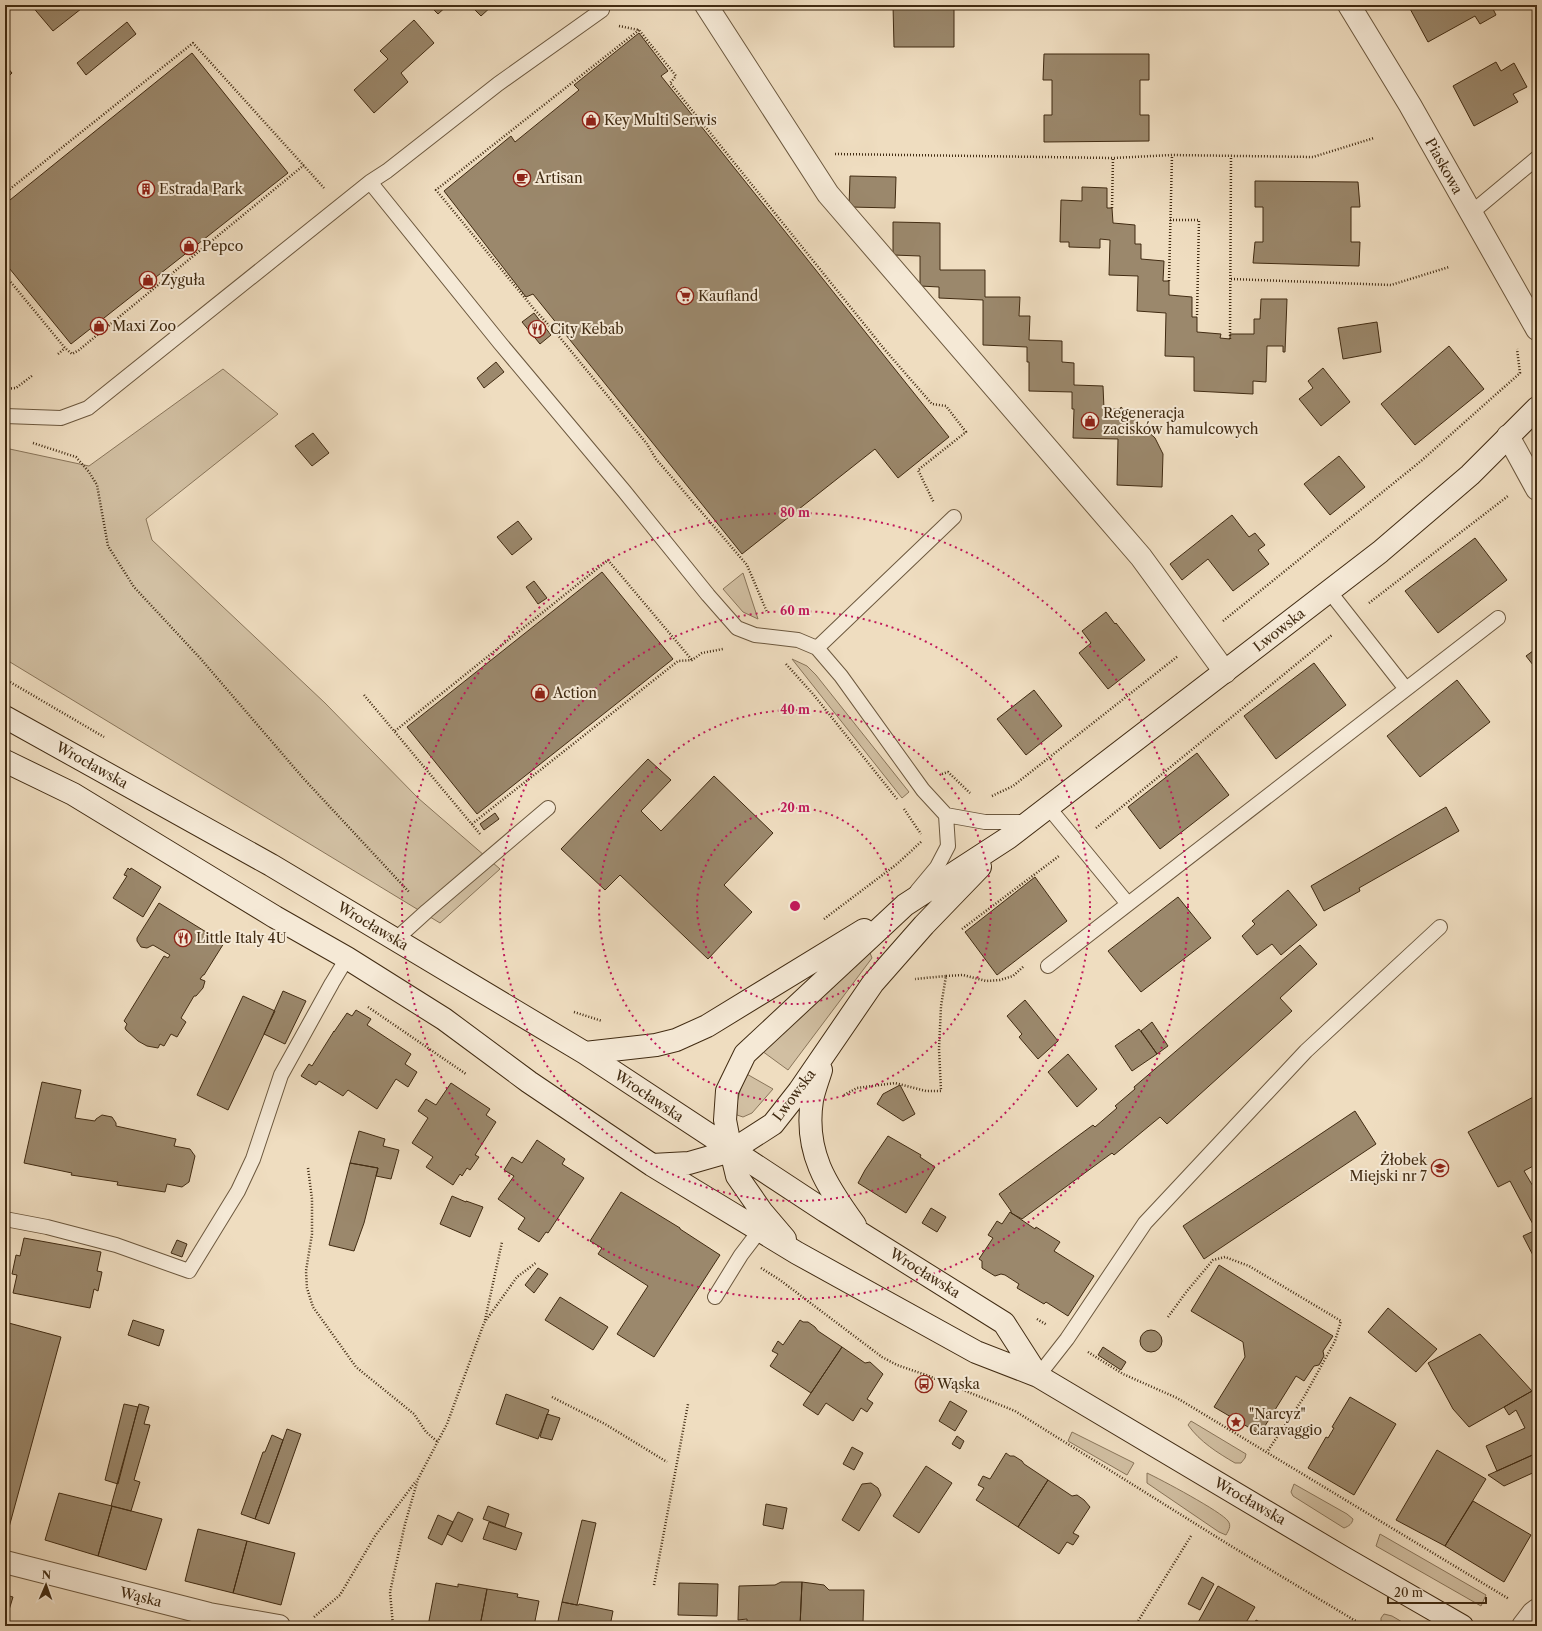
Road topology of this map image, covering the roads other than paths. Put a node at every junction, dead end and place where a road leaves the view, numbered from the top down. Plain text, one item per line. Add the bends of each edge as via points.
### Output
1 (706, 5) edge
2 (1349, 5) edge
3 (602, 10) road end
4 (1537, 158) edge
5 (370, 182) junction
6 (1471, 213) junction
7 (1537, 330) edge
8 (1537, 408) edge
9 (5, 416) edge
10 (1508, 436) junction
11 (1533, 482) edge
12 (949, 521) road end
13 (1330, 591) junction
14 (1498, 618) dead end
15 (816, 648) junction
16 (1225, 672) junction
17 (1406, 689) junction
18 (5, 717) edge
19 (5, 761) edge
20 (548, 808) dead end
21 (1048, 808) junction
22 (946, 816) junction
23 (1029, 822) junction
24 (1008, 838) junction
25 (1128, 904) junction
26 (904, 905) junction
27 (1440, 927) dead end
28 (395, 940) junction
29 (347, 958) junction
30 (1048, 966) road end
31 (829, 1048) junction
32 (585, 1053) junction
33 (731, 1151) junction
34 (652, 1165) junction
35 (5, 1219) edge
36 (760, 1230) junction
37 (860, 1232) junction
38 (797, 1253) junction
39 (715, 1297) dead end
40 (1038, 1376) junction
41 (5, 1562) edge
42 (207, 1620) edge
43 (279, 1626) edge
44 (1462, 1626) edge

1 - 16 main road via 828,194 1141,557
2 - 6 main road, Piaskowa via 1410,105
3 - 5 lane via 498,84
4 - 6 lane
5 - 9 lane via 88,408 62,418
5 - 15 lane via 737,628 756,635 798,640
6 - 7 main road, Piaskowa
8 - 10 main road, Lwowska
10 - 11 main road
10 - 13 main road, Lwowska via 1470,475
12 - 15 lane
13 - 16 main road, Lwowska
13 - 17 lane
14 - 17 lane
15 - 22 lane via 841,676 923,790
16 - 21 main road, Lwowska
17 - 25 lane
18 - 28 main road, Wrocławska via 271,865
19 - 29 main road, Wrocławska via 73,794
20 - 28 lane
21 - 23 main road, Lwowska
21 - 25 lane
22 - 23 lane via 985,822
22 - 26 lane via 948,846 937,867
23 - 24 main road, Lwowska
24 - 26 main road, Lwowska
24 - 31 main road, Lwowska via 924,925 873,983
25 - 30 lane
26 - 32 main road via 707,1026 676,1040 656,1045
26 - 33 main road, Lwowska via 745,1054 727,1090 725,1120
27 - 40 lane via 1306,1051 1144,1223 1067,1338
28 - 32 main road, Wrocławska
29 - 34 main road, Wrocławska via 444,1019 529,1082
29 - 35 lane via 281,1076 253,1159 238,1192 189,1271 116,1245
31 - 33 main road, Lwowska via 773,1124
31 - 37 main road via 812,1099 811,1134 814,1156 834,1196
32 - 33 main road, Wrocławska
33 - 34 main road via 689,1163
33 - 37 main road, Wrocławska
33 - 38 main road, Wrocławska via 737,1176 762,1212
34 - 36 main road, Wrocławska
36 - 38 main road, Wrocławska
36 - 39 lane
37 - 40 main road, Wrocławska via 1004,1323
38 - 40 main road, Wrocławska via 976,1352
40 - 44 main road, Wrocławska
41 - 42 main road, Wąska
42 - 43 main road, Wąska

